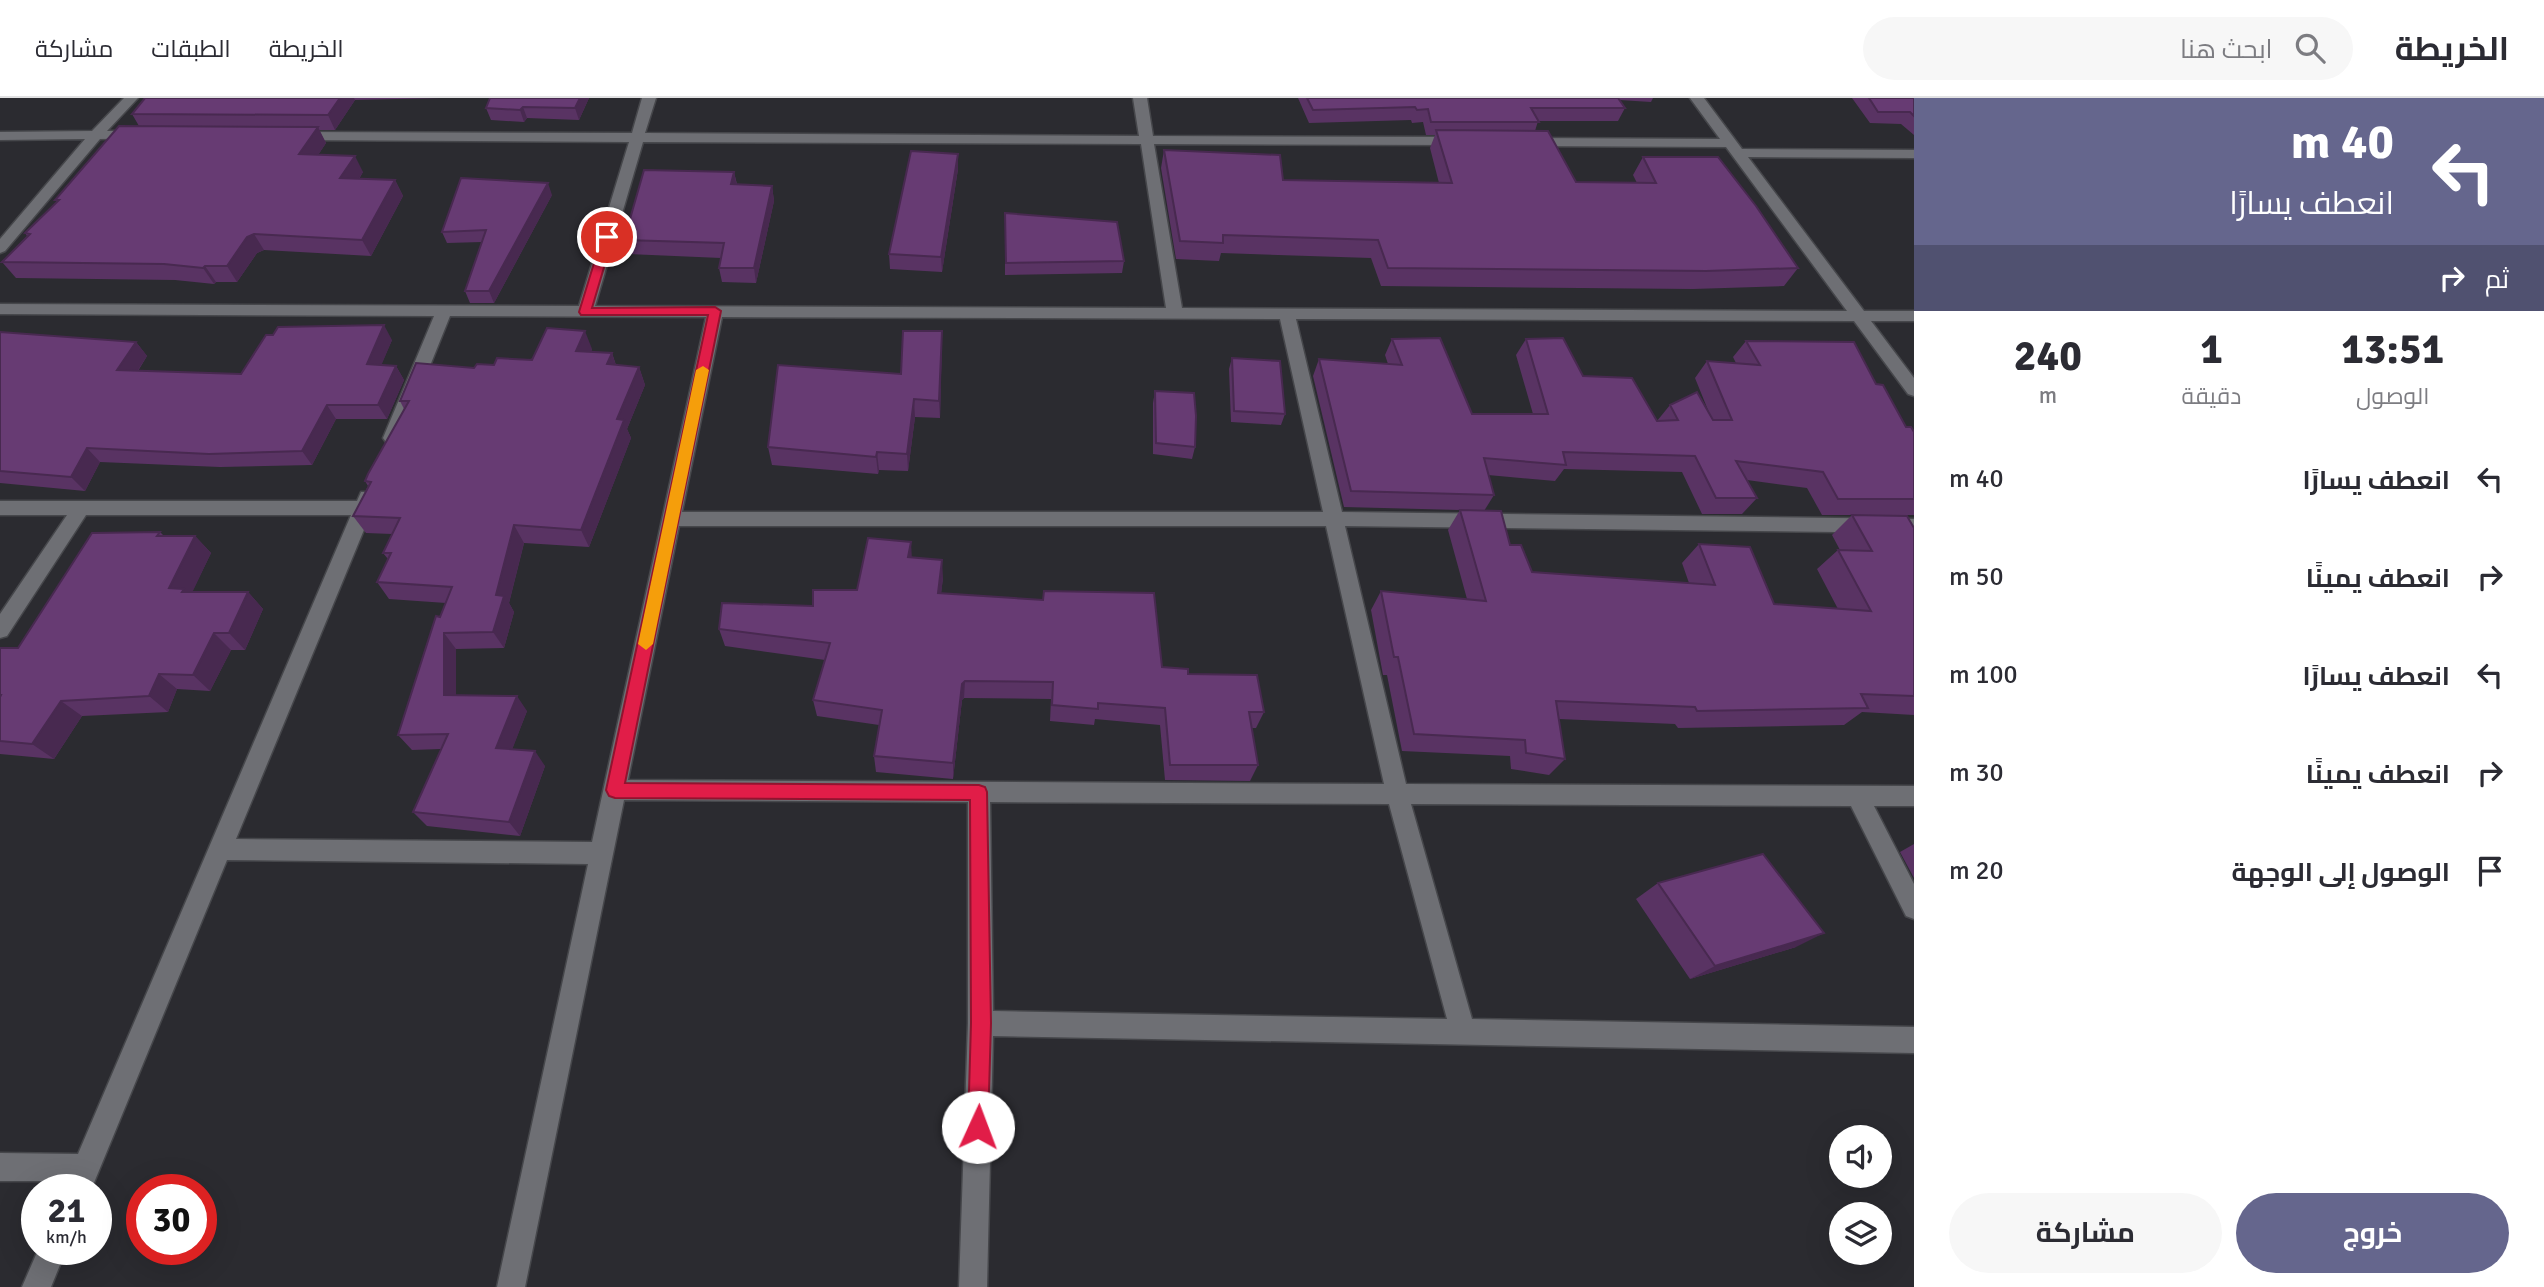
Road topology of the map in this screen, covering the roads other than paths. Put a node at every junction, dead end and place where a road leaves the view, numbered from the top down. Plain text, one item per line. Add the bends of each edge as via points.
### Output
1 (131, 98) edge
2 (649, 98) edge
3 (1140, 98) edge
4 (1697, 98) edge
5 (96, 135) junction
6 (152, 135) edge
7 (277, 135) edge
8 (0, 136) edge
9 (637, 137) junction
10 (1147, 140) junction
11 (1480, 142) edge
12 (1508, 142) edge
13 (1733, 148) junction
14 (1914, 154) edge
15 (0, 248) edge
16 (0, 309) edge
17 (444, 310) junction
18 (715, 311) junction
19 (585, 312) junction
20 (1175, 314) junction
21 (1287, 315) junction
22 (1861, 316) junction
23 (1914, 316) edge
24 (1914, 390) edge
25 (384, 459) edge
26 (374, 483) edge
27 (0, 508) edge
28 (80, 508) junction
29 (364, 508) junction
30 (672, 519) junction
31 (1334, 519) junction
32 (1914, 526) edge
33 (0, 630) edge
34 (615, 790) junction
35 (979, 792) junction
36 (1397, 793) junction
37 (1857, 795) junction
38 (1914, 796) edge
39 (220, 849) junction
40 (602, 853) junction
41 (1914, 908) edge
42 (981, 1023) junction
43 (1463, 1032) junction
44 (1914, 1040) edge
45 (0, 1167) edge
46 (48, 1174) edge
47 (84, 1174) edge
48 (46, 1265) edge
49 (36, 1287) edge
50 (511, 1287) edge
51 (973, 1287) edge

1 - 5 street
2 - 9 street
3 - 10 street
4 - 13 street
5 - 6 street
5 - 8 street
5 - 15 street
7 - 9 street
9 - 10 street
9 - 19 street
10 - 11 street
10 - 20 street
12 - 13 street
13 - 14 street
13 - 22 street
16 - 17 street
17 - 19 street
17 - 25 street
18 - 19 street
18 - 20 street
18 - 30 street
20 - 21 street
21 - 22 street
21 - 31 street
22 - 23 street
22 - 24 street
26 - 29 street
27 - 28 street
28 - 29 street
28 - 33 street
29 - 39 street
30 - 31 street
30 - 34 street
31 - 32 street
31 - 36 street
34 - 35 street
34 - 40 street
35 - 36 street
35 - 42 street
36 - 37 street
36 - 43 street
37 - 38 street
37 - 41 street
39 - 40 street
39 - 47 street
40 - 50 street
42 - 43 street
42 - 51 street
43 - 44 street
45 - 46 street
48 - 49 street

